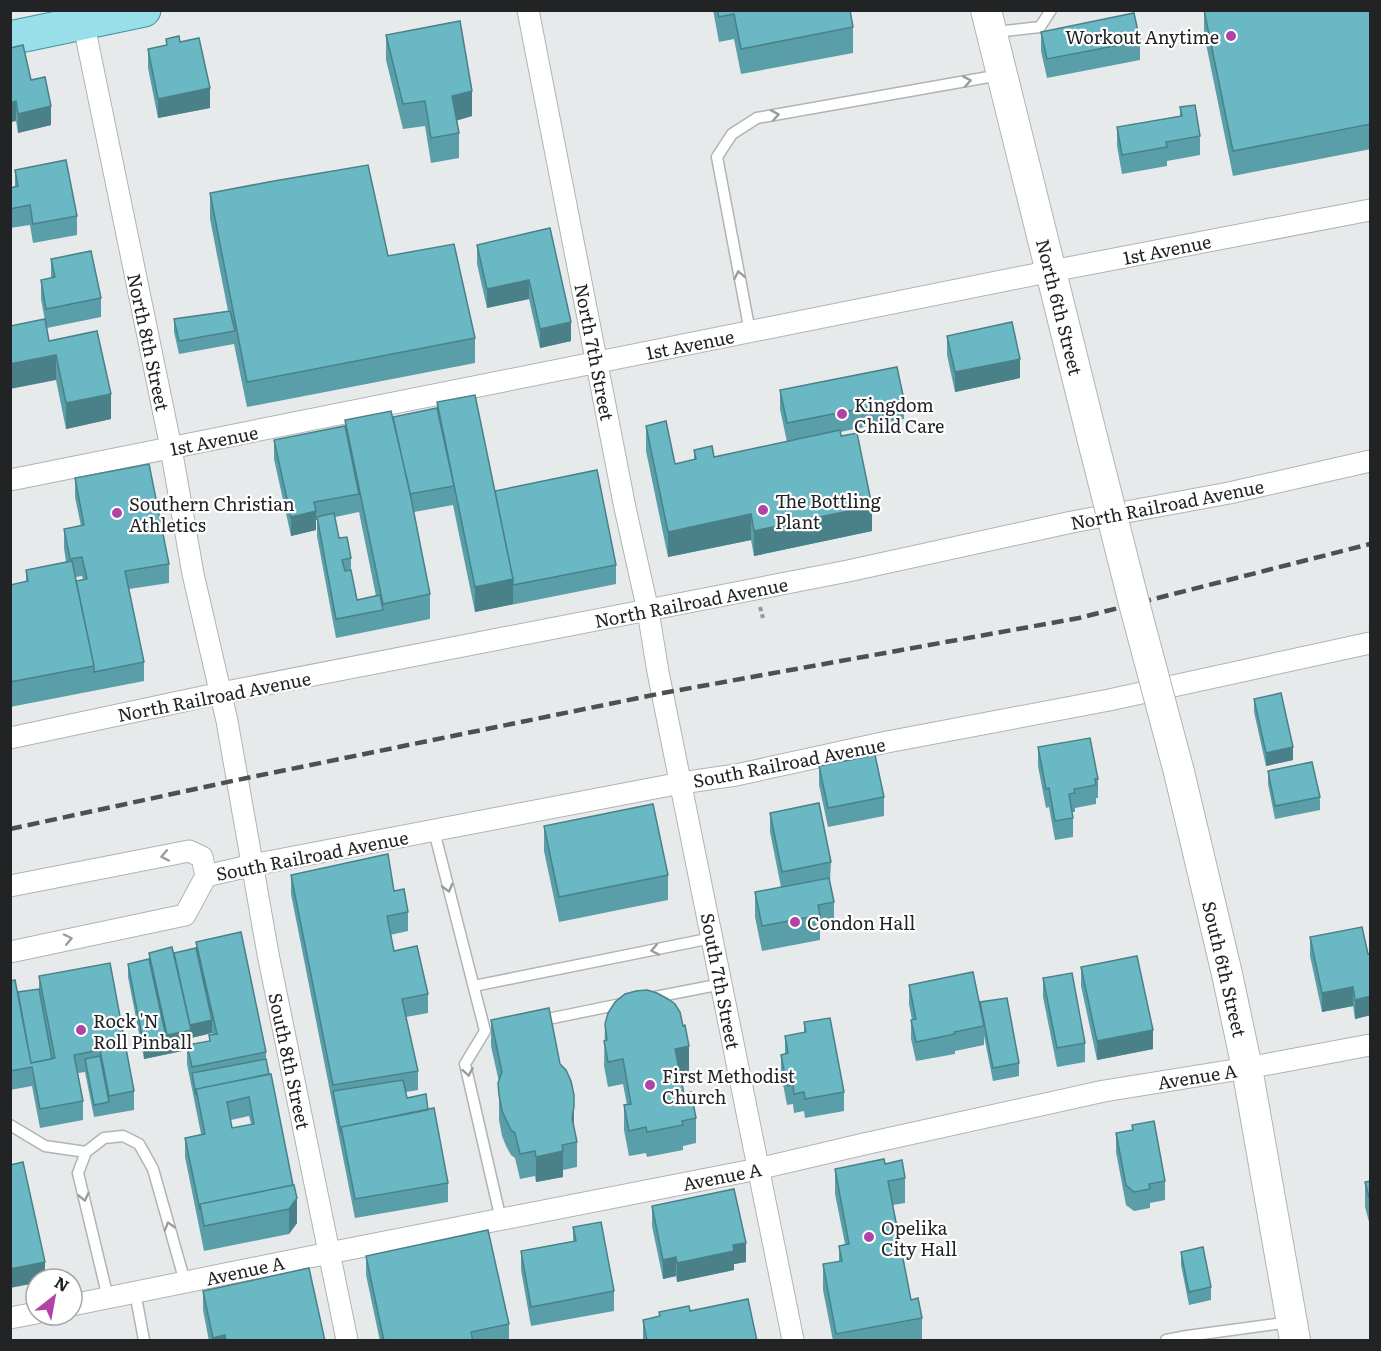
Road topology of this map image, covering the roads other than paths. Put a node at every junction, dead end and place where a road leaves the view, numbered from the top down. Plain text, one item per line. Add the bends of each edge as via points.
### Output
1 (144, 10) edge
2 (528, 10) edge
3 (1051, 10) edge
4 (82, 17) edge
5 (989, 21) edge
6 (10, 38) edge
7 (1002, 74) junction
8 (1371, 210) edge
9 (1052, 272) junction
10 (750, 332) junction
11 (597, 363) junction
12 (171, 448) junction
13 (1371, 461) edge
14 (10, 480) edge
15 (1134, 603) joint
16 (648, 611) junction
17 (1371, 643) edge
18 (221, 693) junction
19 (663, 693) joint
20 (10, 738) edge
21 (237, 780) joint
22 (681, 783) junction
23 (434, 831) junction
24 (254, 866) junction
25 (206, 876) junction
26 (10, 886) edge
27 (712, 939) junction
28 (10, 952) edge
29 (722, 984) junction
30 (474, 986) junction
31 (530, 1022) edge
32 (1371, 1045) edge
33 (1248, 1068) junction
34 (10, 1125) edge
35 (86, 1152) junction
36 (758, 1169) junction
37 (501, 1220) junction
38 (329, 1253) junction
39 (185, 1282) junction
40 (135, 1293) junction
41 (108, 1298) junction
42 (84, 1303) edge
43 (1293, 1331) edge
44 (1187, 1339) edge
45 (144, 1341) edge
46 (347, 1341) edge
47 (793, 1341) edge
48 (1166, 1341) edge

1 - 4 main road
2 - 11 street, North 7th Street
3 - 5 lane via 1040,27
4 - 6 main road
4 - 12 street, North 8th Street
5 - 7 street, North 6th Street
7 - 9 street, North 6th Street
10 -> 7 lane via 717,157 732,134 757,118
8 - 9 street, 1st Avenue
9 - 10 street, 1st Avenue
9 - 15 street, North 6th Street, bridge
10 - 11 street, 1st Avenue
11 - 12 street, 1st Avenue
11 - 16 street, North 7th Street
12 - 14 street, 1st Avenue
12 - 18 street, North 8th Street via 193,574
13 - 16 street, North Railroad Avenue
15 - 33 street, South 6th Street, bridge via 1179,772
16 - 18 street, North Railroad Avenue
16 - 19 street, North 7th Street
17 - 22 street, South Railroad Avenue via 1109,700
18 - 20 street, North Railroad Avenue
18 - 21 street, North 8th Street
19 - 22 street, South 7th Street
21 - 24 street, South 8th Street
22 - 23 street, South Railroad Avenue
22 - 27 street, South 7th Street
23 - 24 street, South Railroad Avenue
23 -> 30 lane
24 - 25 street, South Railroad Avenue
24 - 38 street, South 8th Street
25 -> 26 street, South Railroad Avenue via 202,857 189,851
28 -> 25 street, South Railroad Avenue via 184,915
27 - 29 street, South 7th Street
27 -> 30 lane
29 - 31 lane
29 - 36 street, South 7th Street
30 -> 37 lane via 490,1030 465,1064
32 - 33 street, Avenue A
33 - 36 street, Avenue A via 1104,1091
33 - 43 street, South 6th Street
34 - 35 lane via 45,1146
39 -> 35 lane via 153,1169 139,1144 123,1136 105,1138
35 -> 41 lane via 78,1173
36 - 37 street, Avenue A
36 - 47 street, South 7th Street
37 - 38 street, Avenue A
38 - 39 street, Avenue A
38 - 46 street, South 8th Street
39 - 40 street, Avenue A
40 - 41 street, Avenue A
40 - 45 lane
41 - 42 street, Avenue A
43 - 44 lane
44 - 48 lane

